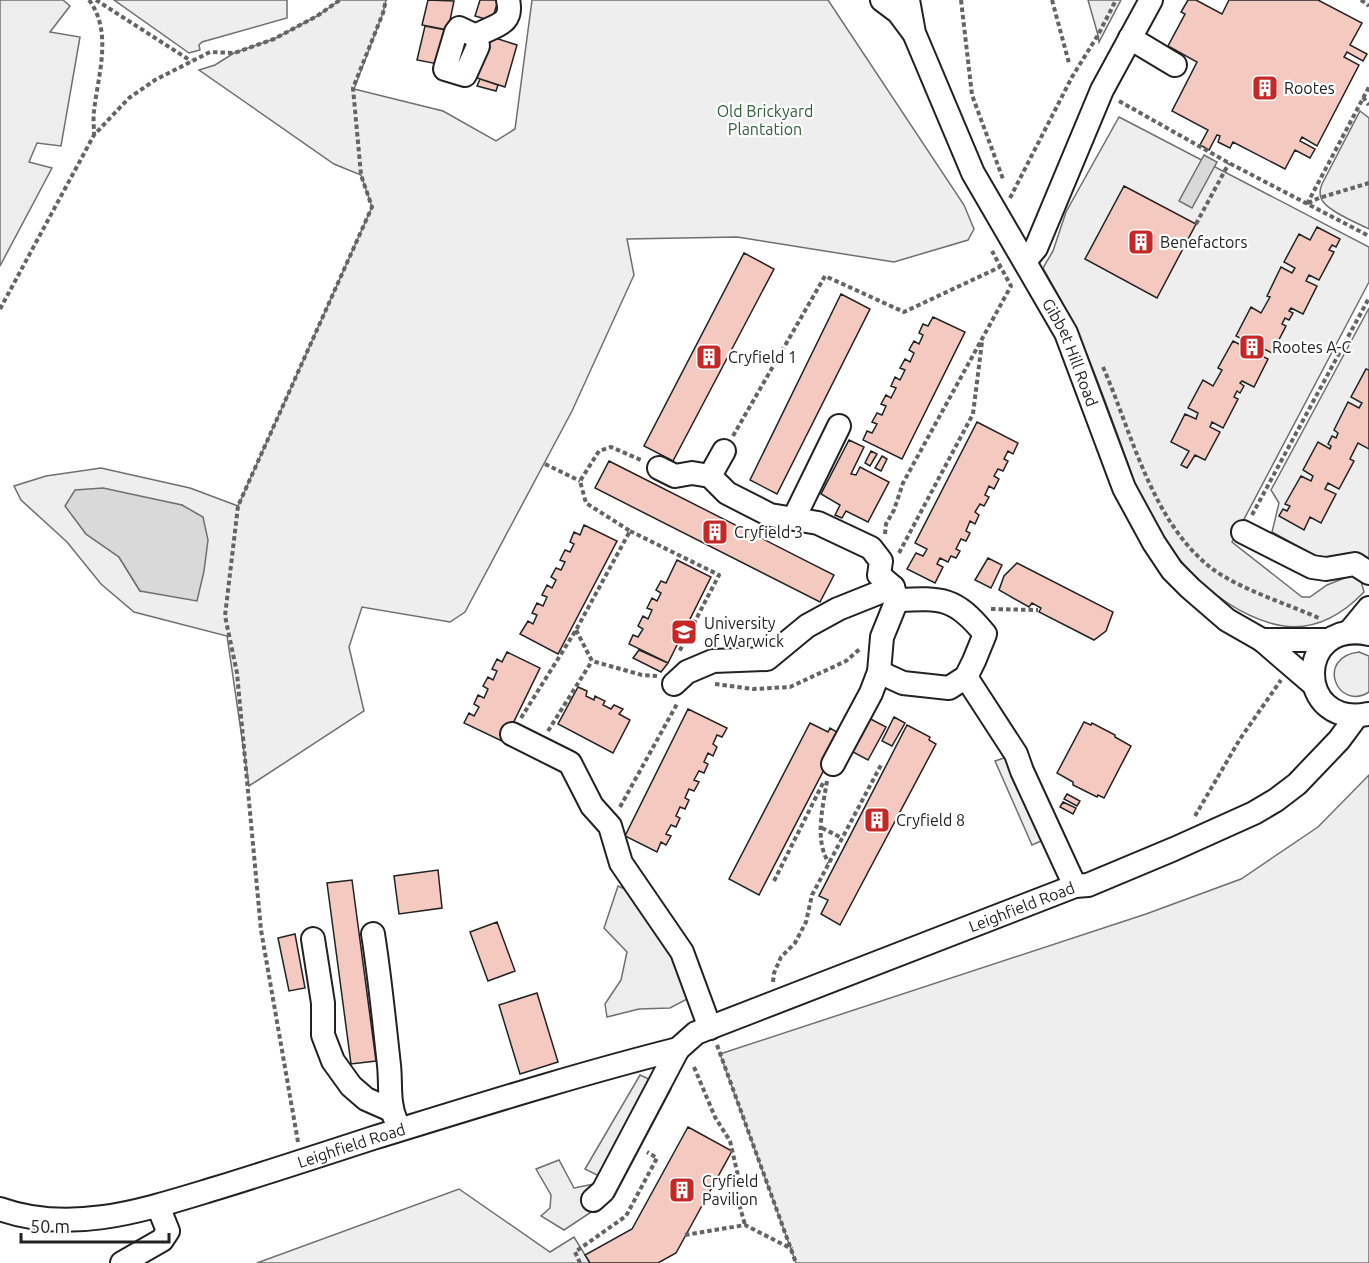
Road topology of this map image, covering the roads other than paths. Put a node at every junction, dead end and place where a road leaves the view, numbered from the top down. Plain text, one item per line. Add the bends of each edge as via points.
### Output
1 (508, 0) edge
2 (882, 0) edge
3 (908, 0) edge
4 (1151, 0) edge
5 (914, 33) junction
6 (1130, 38) junction
7 (1175, 65) dead end
8 (472, 82) dead end
9 (1024, 261) junction
10 (839, 426) dead end
11 (724, 451) road end
12 (659, 468) road end
13 (710, 476) junction
14 (794, 518) junction
15 (1243, 532) road end
16 (1369, 573) edge
17 (895, 593) junction
18 (1369, 608) edge
19 (1360, 633) edge
20 (1262, 640) junction
21 (1328, 640) junction
22 (879, 672) junction
23 (966, 677) junction
24 (1313, 684) junction
25 (678, 689) road end
26 (1333, 711) junction
27 (1362, 715) edge
28 (512, 734) road end
29 (1318, 762) junction
30 (833, 764) dead end
31 (1075, 886) junction
32 (373, 934) dead end
33 (313, 939) dead end
34 (707, 1034) junction
35 (678, 1049) junction
36 (396, 1120) junction
37 (593, 1200) dead end
38 (158, 1206) junction
39 (0, 1209) edge
40 (122, 1263) edge

1 - 8 street via 507,19 464,27 477,46
2 - 5 street, Gibbet Hill Road via 898,12
3 - 5 street, Gibbet Hill Road
4 - 6 street
5 - 9 street, Gibbet Hill Road via 973,173
6 - 7 street
6 - 9 street via 1102,90 1036,248
9 - 20 street, Gibbet Hill Road via 1066,333 1124,488 1154,543 1190,588 1227,620
10 - 14 street
11 - 13 street
12 - 13 street via 675,476
13 - 14 street via 727,492 770,515
14 - 17 street via 818,523 871,548 881,561 879,575
15 - 16 street via 1312,567 1355,564
17 - 22 street via 882,638
17 - 23 street via 934,598 970,615 985,634
17 - 25 street via 838,609 807,626 767,658 713,661 687,672
18 - 19 street
19 - 21 street via 1338,634
20 - 21 street, Gibbet Hill Road
20 - 24 street, Gibbet Hill Road
21 - 24 street via 1314,660
22 - 23 street via 903,683 949,688
22 - 30 street
23 - 31 street via 1017,756
24 - 26 street, Gibbet Hill Road via 1320,699
26 - 27 street
26 - 29 street, Leighfield Road
27 - 29 street, Leighfield Road
28 - 34 street via 570,763 592,806 610,826 621,863 682,952
29 - 31 street, Leighfield Road via 1297,784 1254,813 1088,885
31 - 34 street, Leighfield Road via 772,1004
32 - 36 street
33 - 36 street via 323,1035 333,1061 351,1086
34 - 35 street, Leighfield Road
35 - 36 street, Leighfield Road
35 - 37 street via 603,1191
36 - 38 street, Leighfield Road
38 - 39 street, Leighfield Road via 77,1221 30,1217
38 - 40 street via 168,1231 162,1240

